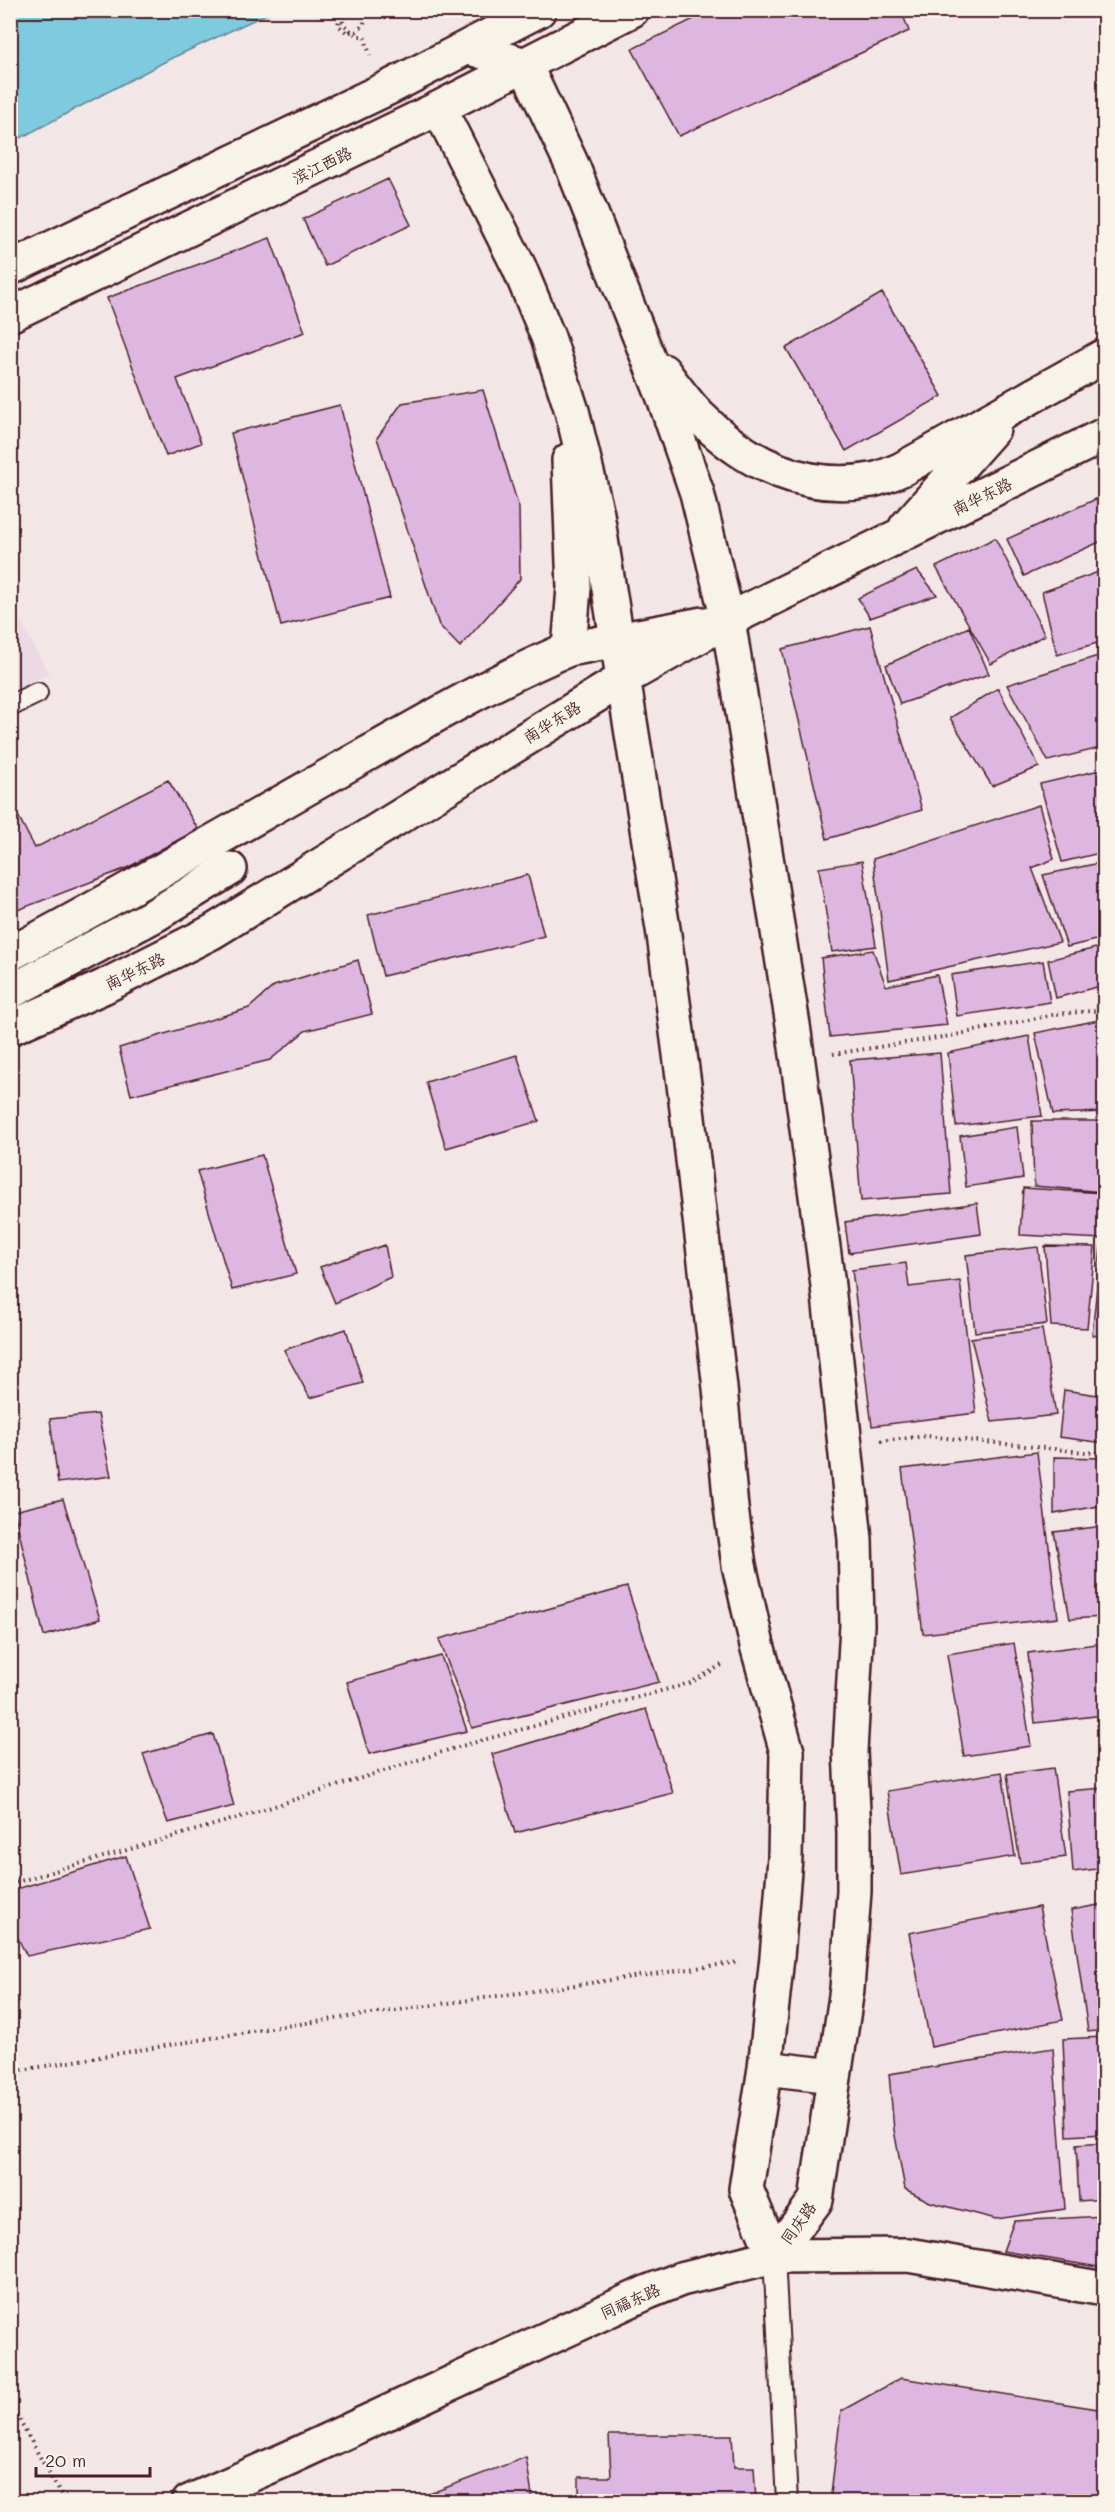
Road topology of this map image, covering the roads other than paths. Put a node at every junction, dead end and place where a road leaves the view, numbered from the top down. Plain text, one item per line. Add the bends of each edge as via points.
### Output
1 (539, 10) edge
2 (632, 10) edge
3 (467, 48) junction
4 (525, 65) junction
5 (439, 108) junction
6 (10, 268) edge
7 (10, 315) edge
8 (645, 349) junction
9 (1104, 356) edge
10 (566, 392) junction
11 (1012, 407) junction
12 (1104, 435) edge
13 (896, 539) junction
14 (728, 620) junction
15 (617, 640) junction
16 (569, 649) junction
17 (623, 679) junction
18 (37, 693) dead end
19 (10, 706) edge
20 (230, 869) dead end
21 (10, 954) edge
22 (10, 992) edge
23 (10, 1028) edge
24 (765, 2068) junction
25 (834, 2076) junction
26 (774, 2256) junction
27 (1104, 2289) edge
28 (189, 2502) edge
29 (787, 2502) edge

1 - 3 street
2 - 4 street, 滨江西路
3 - 4 street
3 - 5 street
3 - 6 street
4 - 5 street, 滨江西路
4 - 8 street, 同庆路 via 572,165
5 - 7 street, 滨江西路
5 - 10 street via 519,267
8 - 11 street via 700,417 740,452 779,472 815,482 874,480 902,469
8 - 14 street, 同庆路 via 697,493
9 - 11 street
10 - 15 street, 同庆路 via 597,514
10 - 16 street via 574,588
11 - 13 street
12 - 13 street, 南华东路
13 - 14 street, 南华东路
14 - 15 street
14 - 17 street, 南华东路
14 - 25 street, 同庆路 via 797,1059 827,1277 855,1539 857,1625 850,1751 854,1891 847,1989
15 - 16 street
15 - 17 street, 同庆路
16 - 21 street via 532,664 437,715
17 - 23 street, 南华东路 via 212,932
17 - 24 street, 同庆路 via 683,1073 739,1565 788,1752 785,1858
18 - 19 lane
20 - 22 street via 155,915
24 - 25 street
24 - 26 street, 同庆路 via 746,2189
25 - 26 street, 同庆路 via 816,2200
26 - 27 street, 同福东路 via 908,2255
26 - 28 street, 同福东路 via 681,2279 648,2292
26 - 29 lane

